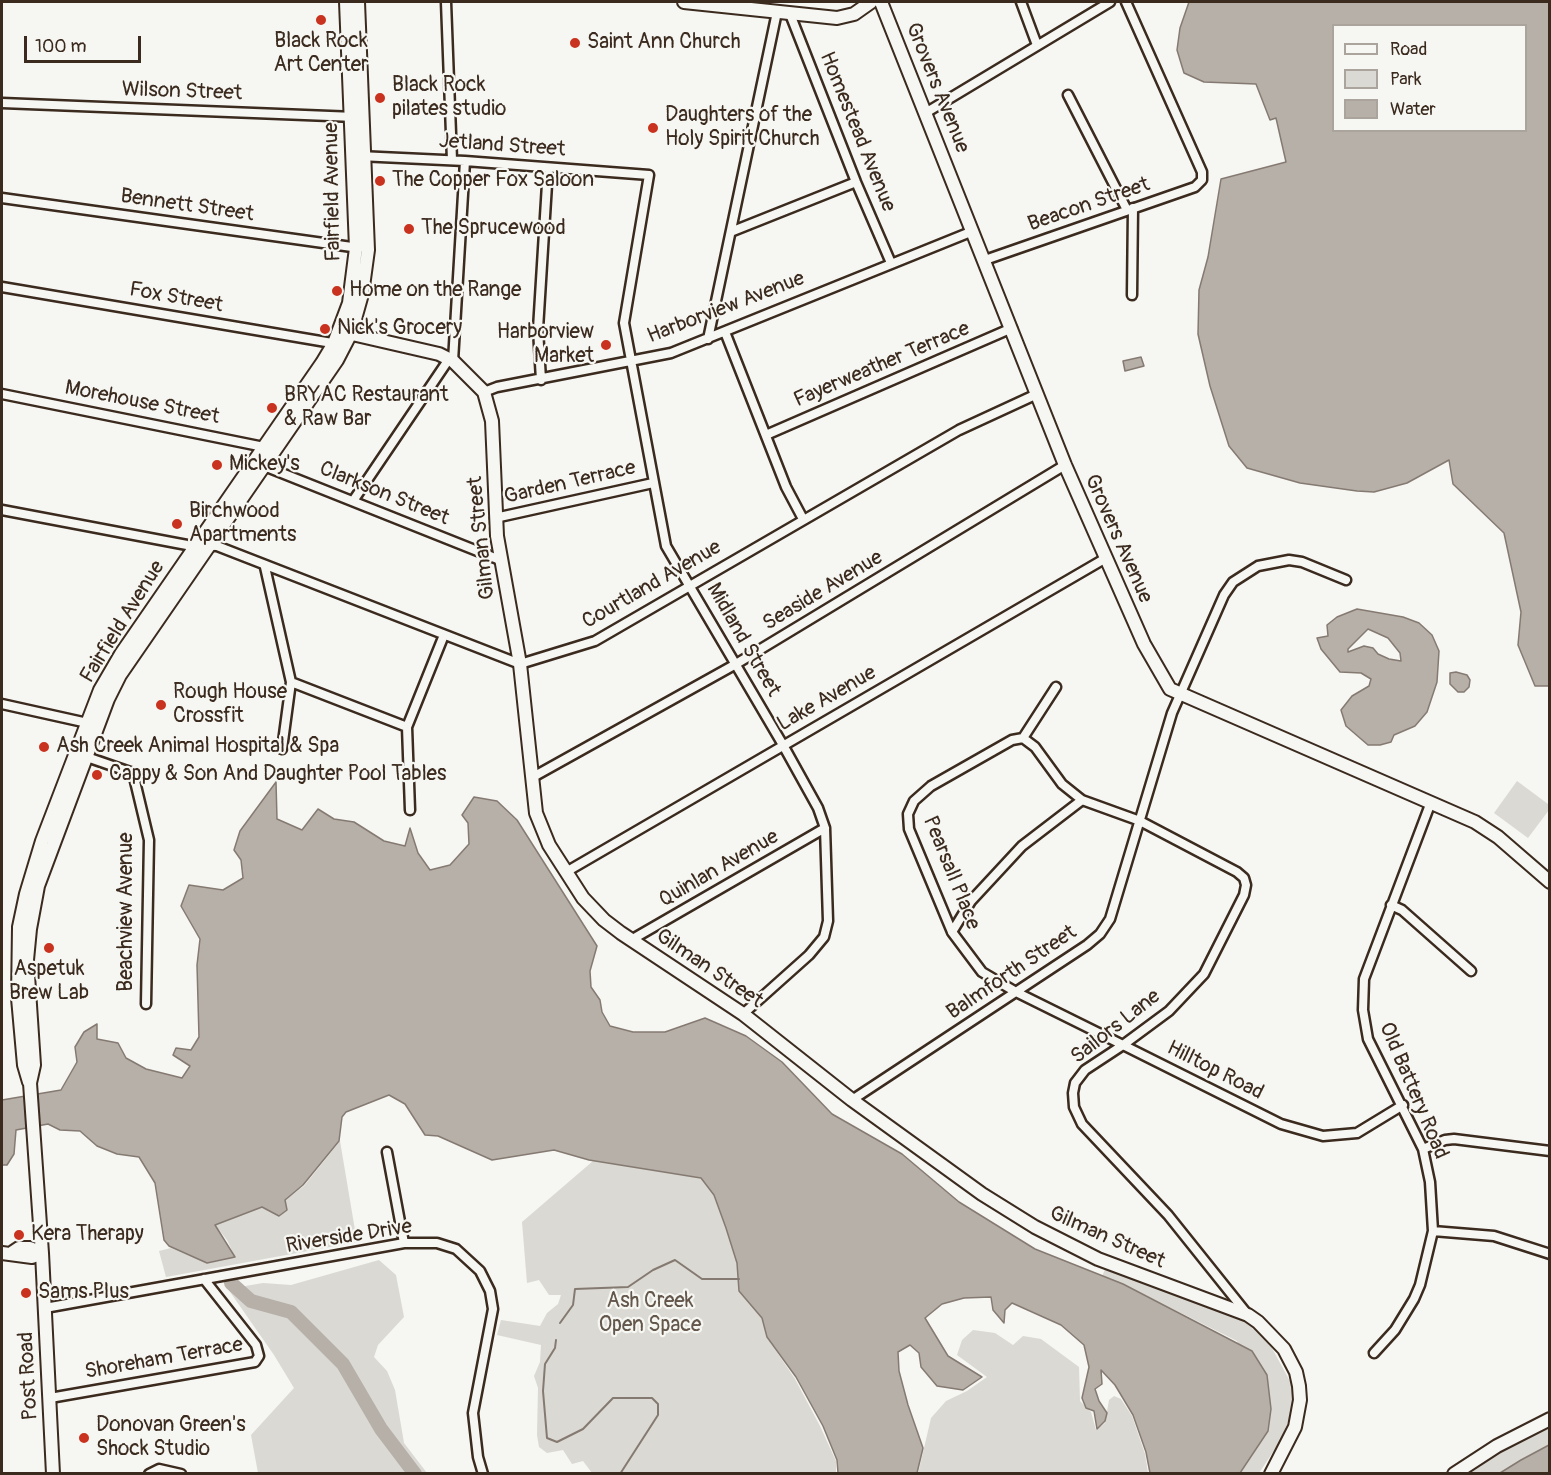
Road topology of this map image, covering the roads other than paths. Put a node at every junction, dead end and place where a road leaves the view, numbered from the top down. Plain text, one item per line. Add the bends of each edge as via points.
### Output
1 (337, 2) edge
2 (346, 2) edge
3 (358, 2) edge
4 (446, 2) edge
5 (684, 2) edge
6 (871, 2) edge
7 (881, 2) edge
8 (1021, 2) edge
9 (1110, 2) edge
10 (1126, 2) edge
11 (716, 3) edge
12 (777, 12) junction
13 (790, 14) junction
14 (1037, 45) junction
15 (1068, 95) dead end
16 (2, 103) edge
17 (927, 112) junction
18 (356, 117) junction
19 (358, 156) junction
20 (452, 160) junction
21 (465, 160) junction
22 (548, 168) junction
23 (649, 175) joint
24 (856, 182) junction
25 (2, 198) edge
26 (1130, 209) junction
27 (733, 231) junction
28 (973, 231) junction
29 (362, 249) junction
30 (985, 260) junction
31 (891, 262) junction
32 (2, 286) edge
33 (1132, 295) dead end
34 (1012, 328) junction
35 (725, 332) junction
36 (342, 338) junction
37 (708, 339) junction
38 (451, 360) junction
39 (630, 361) junction
40 (541, 380) junction
41 (484, 392) junction
42 (2, 394) edge
43 (1037, 394) junction
44 (766, 435) junction
45 (270, 448) junction
46 (258, 464) junction
47 (1065, 465) junction
48 (653, 483) junction
49 (353, 501) junction
50 (2, 510) edge
51 (495, 519) junction
52 (803, 519) junction
53 (202, 545) junction
54 (1106, 558) junction
55 (500, 560) junction
56 (265, 567) junction
57 (1346, 580) dead end
58 (690, 585) junction
59 (444, 635) junction
60 (520, 664) junction
61 (736, 664) junction
62 (291, 682) junction
63 (1056, 687) dead end
64 (1181, 696) junction
65 (2, 704) edge
66 (93, 725) junction
67 (407, 727) junction
68 (1023, 738) junction
69 (783, 745) junction
70 (282, 748) dead end
71 (81, 755) junction
72 (533, 777) junction
73 (1082, 800) junction
74 (1431, 802) junction
75 (410, 810) dead end
76 (1140, 821) junction
77 (825, 828) junction
78 (566, 872) junction
79 (1550, 882) edge
80 (1391, 905) junction
81 (952, 932) junction
82 (632, 940) junction
83 (1471, 971) dead end
84 (1016, 992) junction
85 (146, 1004) dead end
86 (743, 1014) junction
87 (1123, 1045) junction
88 (852, 1100) junction
89 (1403, 1105) junction
90 (33, 1133) joint
91 (1423, 1149) junction
92 (1550, 1151) edge
93 (387, 1152) dead end
94 (1433, 1231) junction
95 (404, 1244) junction
96 (8, 1252) edge
97 (42, 1253) junction
98 (1550, 1254) edge
99 (204, 1279) junction
100 (45, 1308) junction
101 (1248, 1315) junction
102 (1374, 1353) dead end
103 (50, 1398) junction
104 (1550, 1419) edge
105 (53, 1473) edge
106 (149, 1473) edge
107 (181, 1473) edge
108 (483, 1473) edge
109 (1271, 1473) edge
110 (1454, 1473) edge

1 - 2 street
2 - 18 street, Fairfield Avenue
3 - 18 street, Fairfield Avenue
4 - 20 street
5 - 11 street
6 - 13 street via 843,17
7 - 17 street, Grovers Avenue
8 - 14 street
9 - 14 street
10 - 26 street, Beacon Street via 1202,172 1202,180 1195,187
11 - 12 street
12 - 13 street
12 - 27 street
13 - 24 street, Homestead Avenue
14 - 17 street
15 - 26 street
16 - 18 street, Wilson Street
17 - 28 street, Grovers Avenue
18 - 19 street, Fairfield Avenue
19 - 20 street, Jetland Street
19 - 29 street, Fairfield Avenue
20 - 21 street, Jetland Street
21 - 22 street, Jetland Street
21 - 38 street
22 - 23 street, Jetland Street
22 - 40 street via 538,329
23 - 39 street, Midland Street via 624,323
24 - 27 street
24 - 31 street, Homestead Avenue
25 - 29 street, Bennett Street
26 - 30 street, Beacon Street
26 - 33 street
27 - 37 street
28 - 30 street, Grovers Avenue
28 - 31 street, Harborview Avenue
29 - 36 street, Fairfield Avenue
30 - 34 street, Grovers Avenue
31 - 35 street, Harborview Avenue
32 - 36 street, Fox Street
34 - 43 street, Grovers Avenue
34 - 44 street, Fayerweather Terrace
35 - 37 street, Harborview Avenue
35 - 44 street
36 - 38 street, Gilman Street via 431,351
36 - 45 street, Fairfield Avenue
37 - 39 street, Harborview Avenue via 671,353
38 - 41 street, Gilman Street
38 - 49 street
39 - 40 street, Harborview Avenue
39 - 48 street, Midland Street
40 - 41 street, Harborview Avenue
41 - 51 street, Gilman Street via 492,421
42 - 45 street, Morehouse Street
43 - 47 street, Grovers Avenue
43 - 52 street, Courtland Avenue via 959,430
44 - 52 street
45 - 46 street, Fairfield Avenue
46 - 49 street, Clarkson Street
46 - 53 street, Fairfield Avenue
47 - 54 street, Grovers Avenue
47 - 61 street, Seaside Avenue
48 - 51 street, Garden Terrace
48 - 58 street, Midland Street via 666,546
49 - 55 street, Clarkson Street
50 - 53 street
51 - 55 street, Gilman Street
52 - 58 street, Courtland Avenue
53 - 56 street
53 - 66 street, Fairfield Avenue via 100,690
54 - 64 street, Grovers Avenue via 1156,668 1170,689
54 - 69 street, Lake Avenue
55 - 60 street, Gilman Street
56 - 59 street
56 - 62 street
57 - 64 street, Balmforth Street via 1289,560 1258,566 1241,577 1224,595
58 - 60 street, Courtland Avenue via 595,640
58 - 61 street, Midland Street
59 - 60 street
59 - 67 street
60 - 72 street, Gilman Street
61 - 69 street, Midland Street
61 - 72 street, Seaside Avenue
62 - 67 street
62 - 70 street
63 - 68 street
64 - 74 street, Grovers Avenue
64 - 76 street, Balmforth Street via 1172,713
65 - 66 street
66 - 71 street, Fairfield Avenue
67 - 75 street
68 - 73 street via 1035,747 1062,784
68 - 81 street, Pearsall Place via 1012,740 931,786 914,801 908,814 909,829
69 - 77 street, Midland Street
69 - 78 street, Lake Avenue
71 - 85 street, Beachview Avenue via 133,773 149,840
71 - 90 street, Fairfield Avenue via 48,842 25,928 18,998
72 - 78 street, Gilman Street via 539,826
73 - 76 street
73 - 81 street via 1022,846 971,902
74 - 79 street, Grovers Avenue via 1498,837
74 - 80 street, Old Battery Road
76 - 84 street, Balmforth Street via 1110,919 1100,934
76 - 87 street, Sailors Lane via 1237,872 1246,885 1204,974 1169,1011
77 - 82 street, Quinlan Avenue
77 - 86 street, Midland Street via 828,921 824,937
78 - 82 street, Gilman Street via 592,909
80 - 83 street via 1402,910
80 - 89 street, Old Battery Road via 1364,979 1362,1010 1368,1040
81 - 84 street, Pearsall Place via 982,972
82 - 86 street, Gilman Street
84 - 87 street, Hilltop Road
84 - 88 street, Balmforth Street
86 - 88 street, Gilman Street
87 - 89 street, Hilltop Road via 1281,1124 1323,1136 1357,1133
87 - 101 street, Sailors Lane via 1085,1070 1075,1083 1074,1107 1082,1124 1168,1215
88 - 101 street, Gilman Street via 981,1194 1035,1227 1098,1259
89 - 91 street, Old Battery Road
90 - 97 street, Post Road
91 - 92 street via 1454,1139
91 - 94 street, Old Battery Road
93 - 95 street
94 - 98 street via 1494,1236
94 - 102 street, Old Battery Road via 1414,1299 1395,1330
95 - 99 street, Riverside Drive
95 - 108 street, Riverside Drive via 437,1243 456,1249 480,1271 490,1291 491,1325 473,1413
96 - 97 street via 24,1257
97 - 100 street, Post Road
99 - 100 street, Riverside Drive
99 - 103 street, Shoreham Terrace via 256,1345 259,1356 255,1362
100 - 103 street, Post Road
101 - 109 street, Gilman Street via 1284,1349 1299,1386 1295,1426
103 - 105 street, Post Road
104 - 110 street
106 - 107 street via 168,1469

